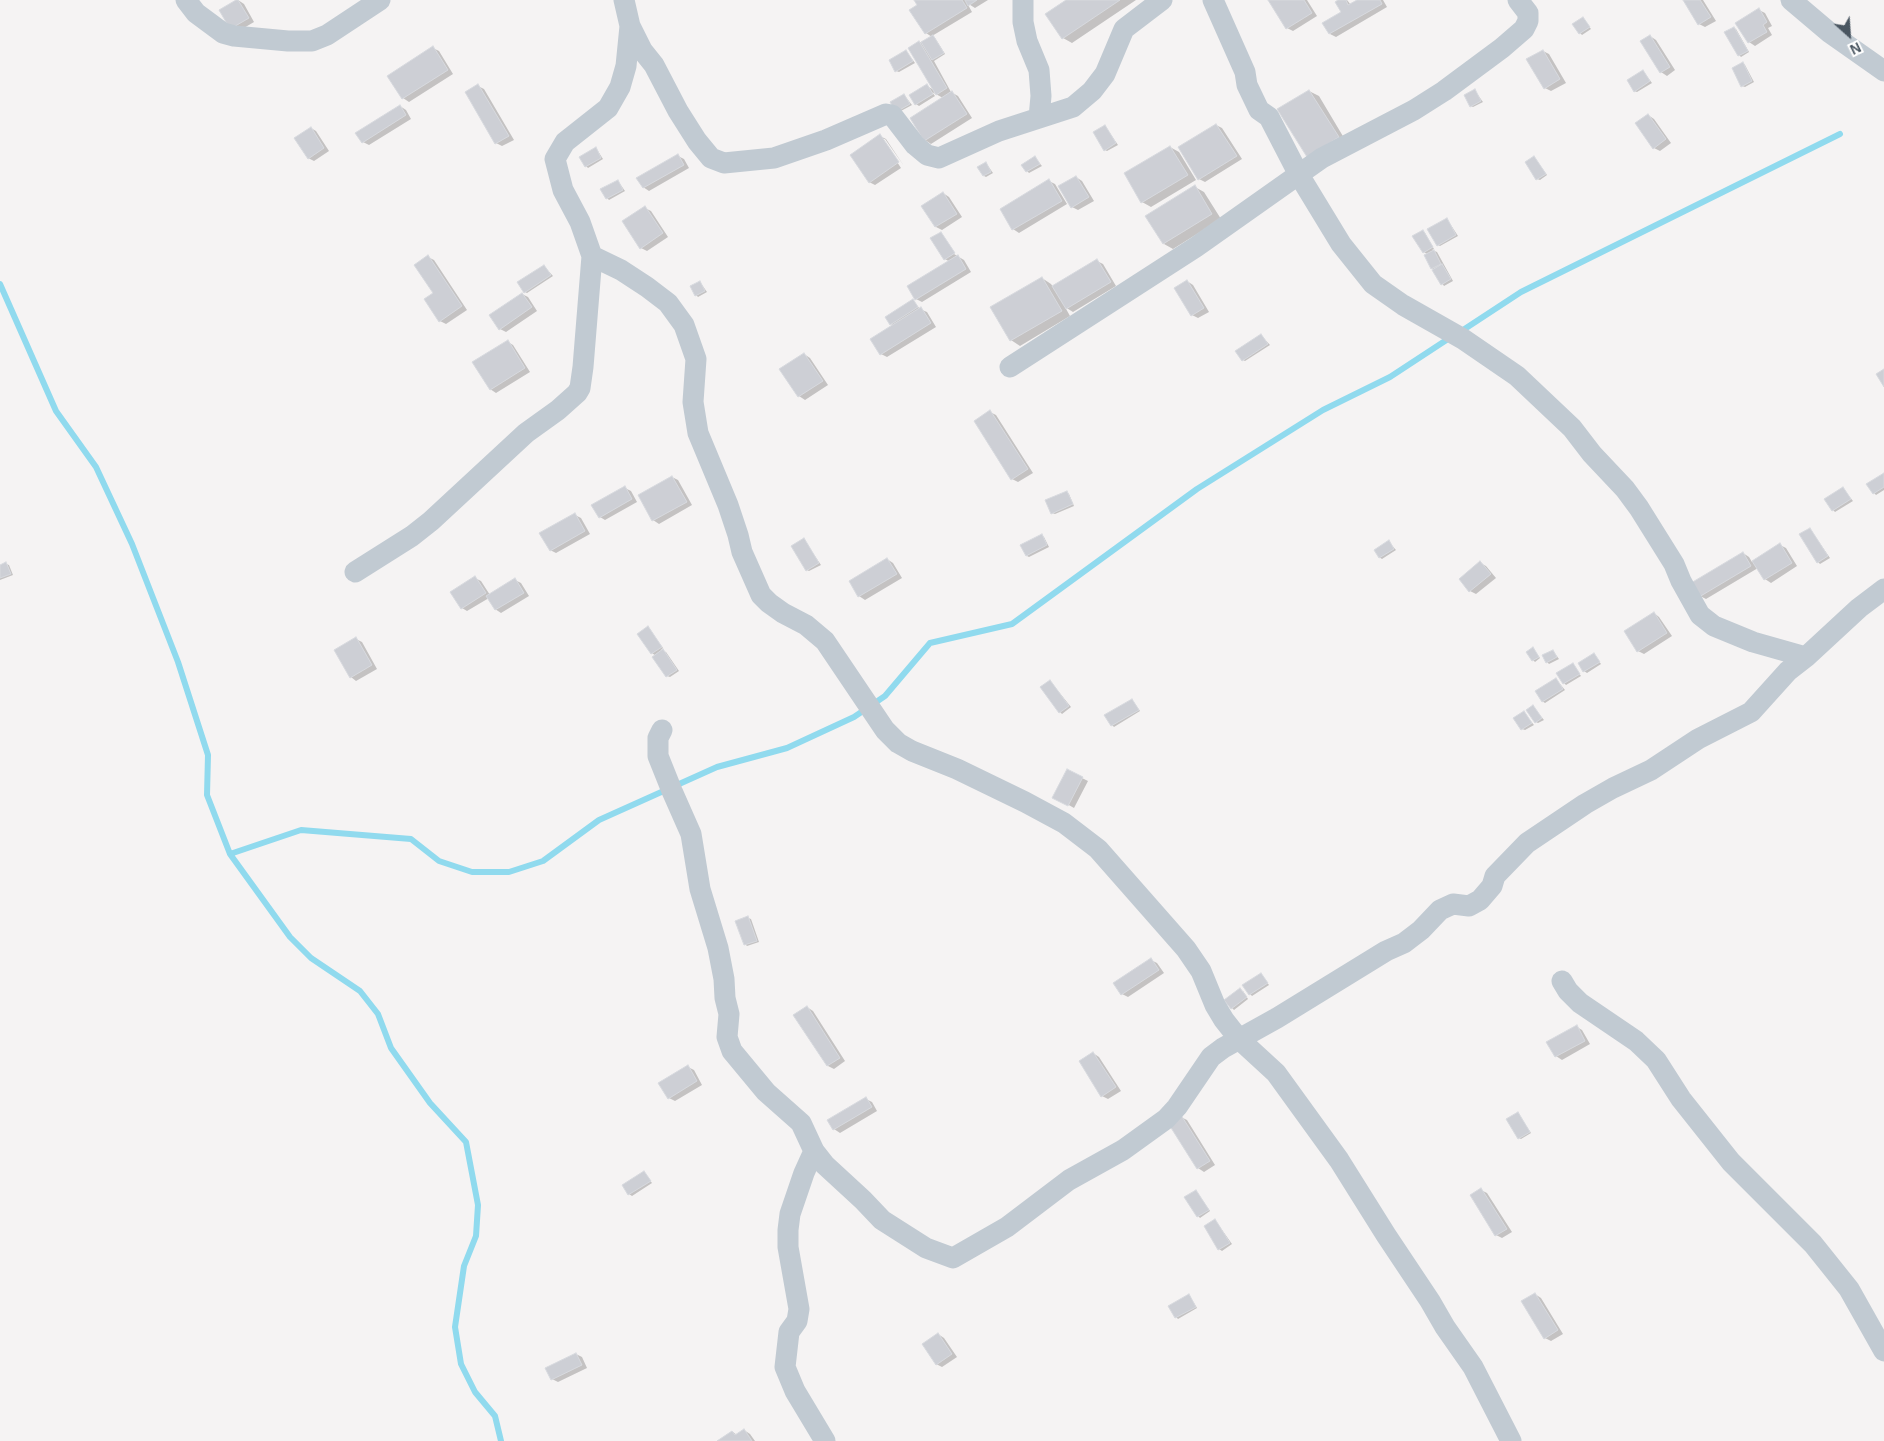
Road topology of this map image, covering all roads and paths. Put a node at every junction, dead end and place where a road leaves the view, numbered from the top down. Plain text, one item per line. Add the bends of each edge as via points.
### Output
1 (186, 0) edge
2 (380, 0) edge
3 (624, 0) edge
4 (1023, 0) edge
5 (1162, 0) edge
6 (1213, 0) edge
7 (1518, 0) edge
8 (1791, 0) edge
9 (630, 26) junction
10 (1884, 71) edge
11 (1039, 118) junction
12 (1299, 175) junction
13 (592, 256) junction
14 (1010, 367) dead end
15 (355, 572) dead end
16 (1884, 590) edge
17 (1806, 657) junction
18 (662, 730) dead end
19 (1562, 981) dead end
20 (1238, 1039) junction
21 (814, 1151) junction
22 (1884, 1351) edge
23 (825, 1441) edge
24 (1511, 1441) edge

1 - 2 street via 196,13 223,33 312,41 327,35
3 - 9 street
4 - 11 street via 1027,41 1039,70
5 - 11 street via 1124,29 1105,74 1092,91 1073,106
6 - 12 street via 1259,110 1269,117
7 - 12 street via 1528,13 1528,22 1502,48 1414,110 1322,158
8 - 10 street via 1830,33
9 - 11 street via 697,141 711,158 724,163 774,158 886,114 892,115 927,155 939,158 999,131
9 - 13 street via 626,66 620,87 608,108 565,142 555,159 563,190 580,222
12 - 14 street via 1196,247
12 - 17 street via 1341,244 1373,284 1517,376 1572,428 1632,499 1674,564 1700,615 1714,626 1753,642
13 - 15 street via 583,367 577,393 526,433 431,521
13 - 20 street via 648,287 668,303 684,325 696,359 692,402 698,433 761,595 825,642 885,730 898,743 1025,802 1064,823 1098,849 1186,949 1201,971 1215,1005
16 - 17 street via 1859,608
17 - 20 street via 1788,671 1751,712 1585,804 1527,843 1495,876 1492,886 1480,900 1469,906 1453,904 1440,910 1422,930 1404,942
18 - 21 street via 658,738 658,756 691,834 700,889 724,979 729,1014 727,1036 732,1051 766,1092 801,1123
19 - 22 street via 1580,1003 1636,1041 1656,1060 1681,1099 1731,1162 1813,1244 1849,1289
20 - 21 street via 1211,1057 1166,1119 1123,1150 1069,1180 1008,1227 953,1258 926,1248 882,1220
20 - 24 street via 1276,1073 1339,1160 1473,1367
21 - 23 street via 790,1214 788,1247 799,1308 797,1321 789,1332 785,1368

